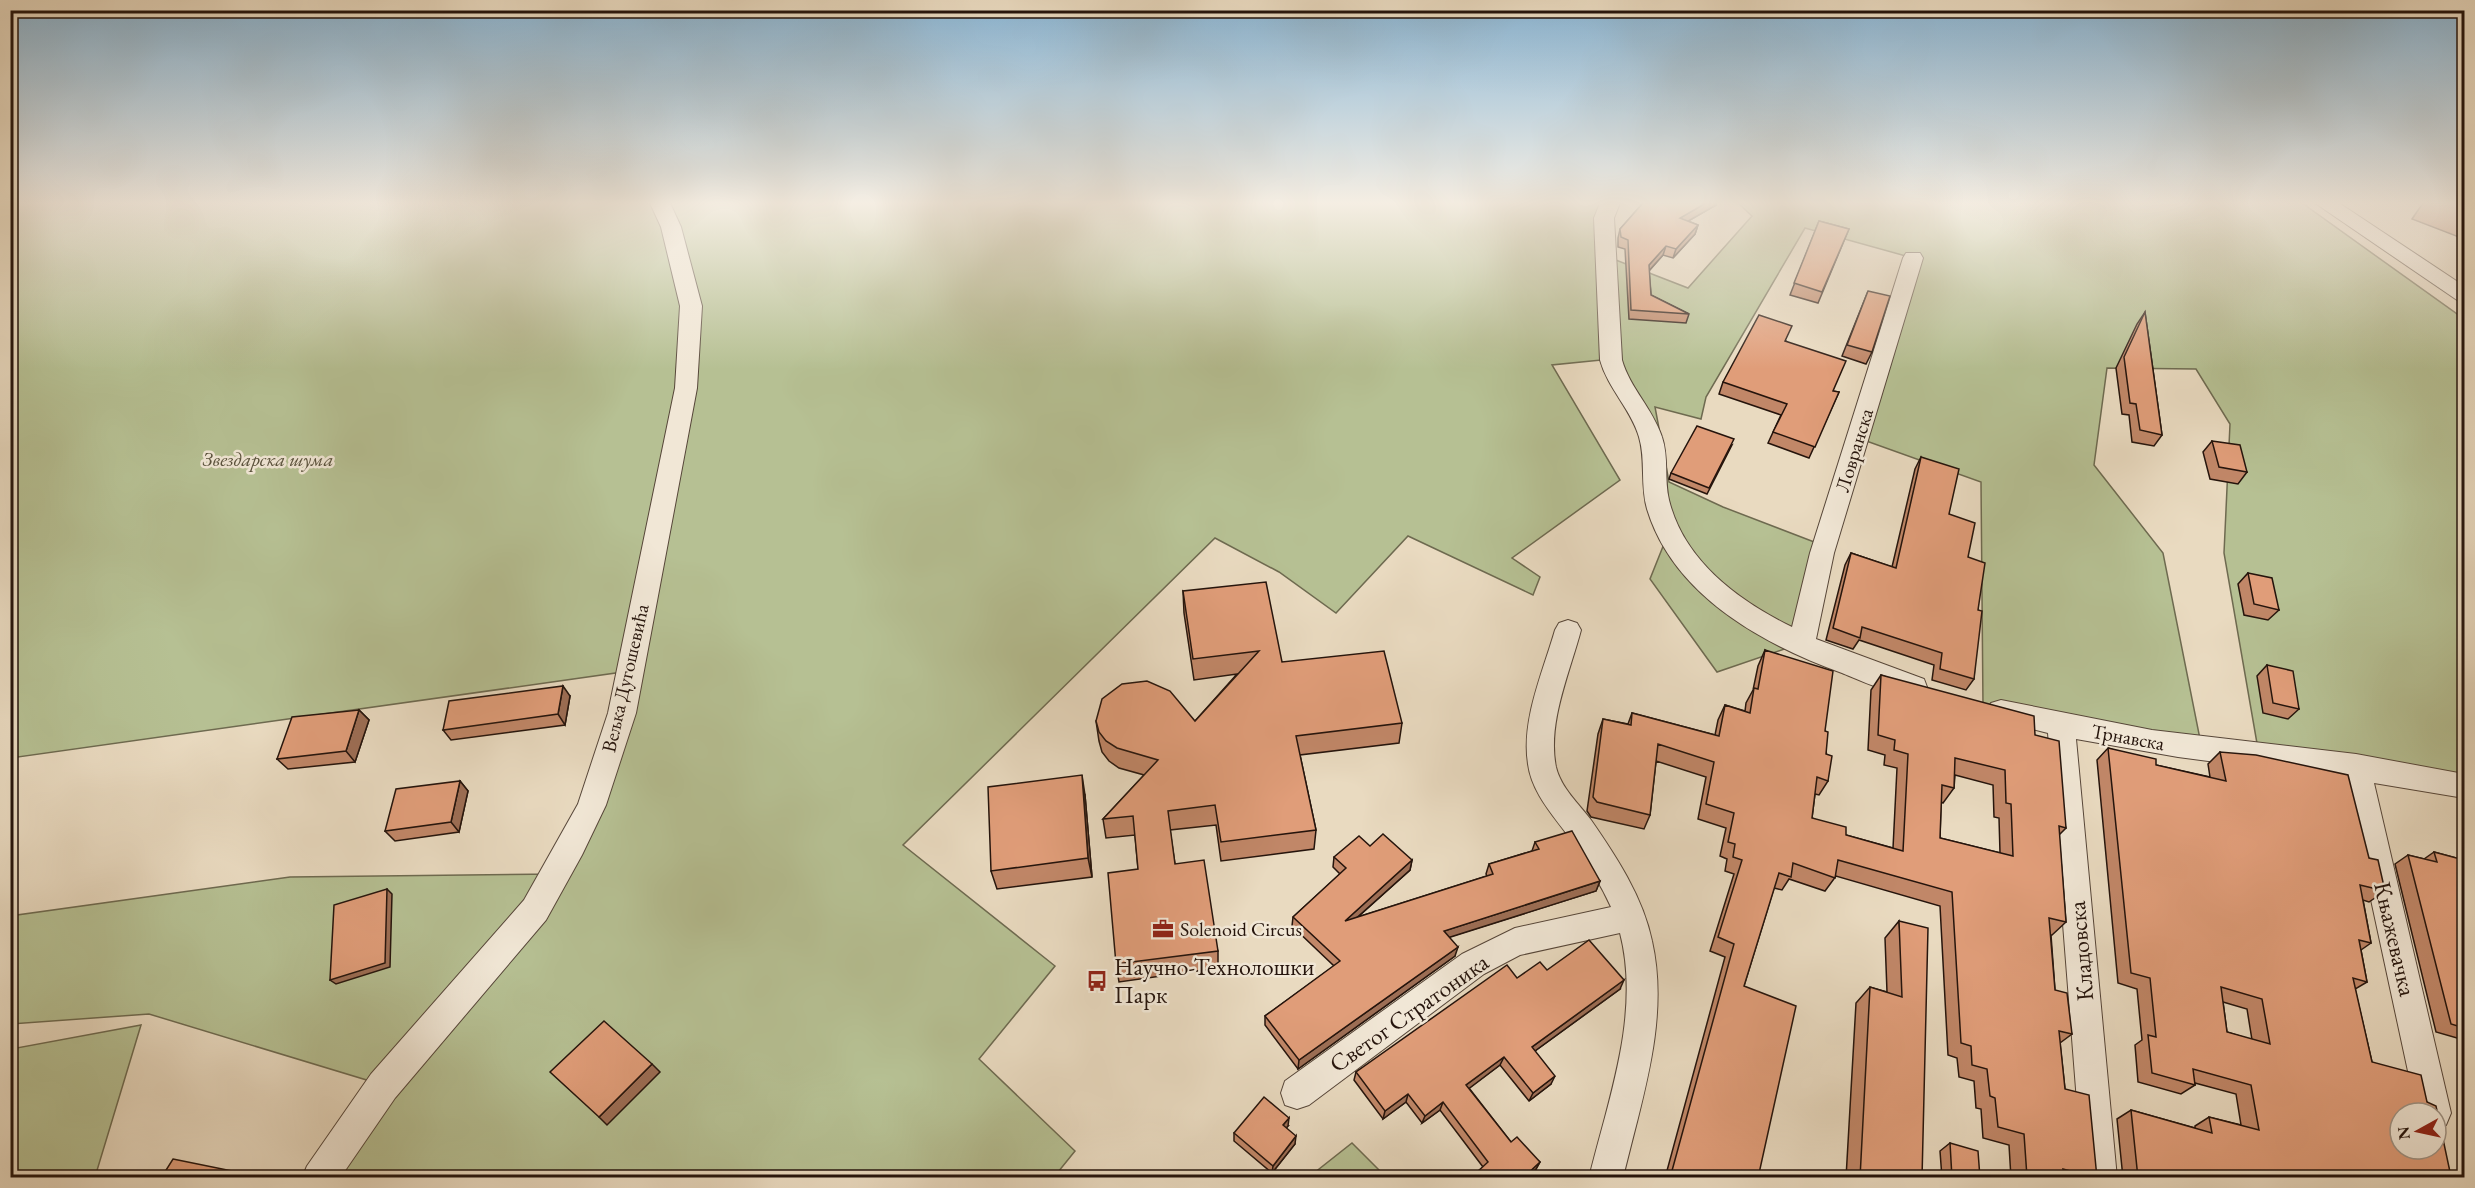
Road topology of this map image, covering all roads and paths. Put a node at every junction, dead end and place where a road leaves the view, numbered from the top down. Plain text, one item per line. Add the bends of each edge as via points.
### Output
1 (679, 258) edge
2 (1606, 258) edge
3 (1913, 258) dead end
4 (2409, 258) edge
5 (2464, 295) edge
6 (1568, 630) dead end
7 (1802, 644) junction
8 (1941, 694) edge
9 (1972, 703) edge
10 (2061, 725) junction
11 (2356, 766) junction
12 (2464, 786) edge
13 (1629, 916) junction
14 (1297, 1093) dead end
15 (2431, 1101) edge
16 (319, 1178) edge
17 (1606, 1178) edge
18 (2100, 1178) edge

1 - 16 street, Вељка Дугошевића via 691,306 686,388 622,713 592,805 535,910 383,1086
2 - 7 street via 1611,359 1622,388 1651,436 1655,452 1653,480 1668,534 1689,567 1723,599
3 - 7 street, Ловранска via 1822,553
4 - 5 street
6 - 13 street via 1540,738 1542,767 1551,788 1594,848
7 - 8 street via 1859,670
9 - 10 street, Трнавска
10 - 11 street, Трнавска via 2202,749
10 - 18 street, Кладовска
11 - 12 street, Трнавска
11 - 15 street, Књажевачка
13 - 14 street, Светог Стратоника via 1515,942 1473,964
13 - 17 street via 1642,973 1642,1012

